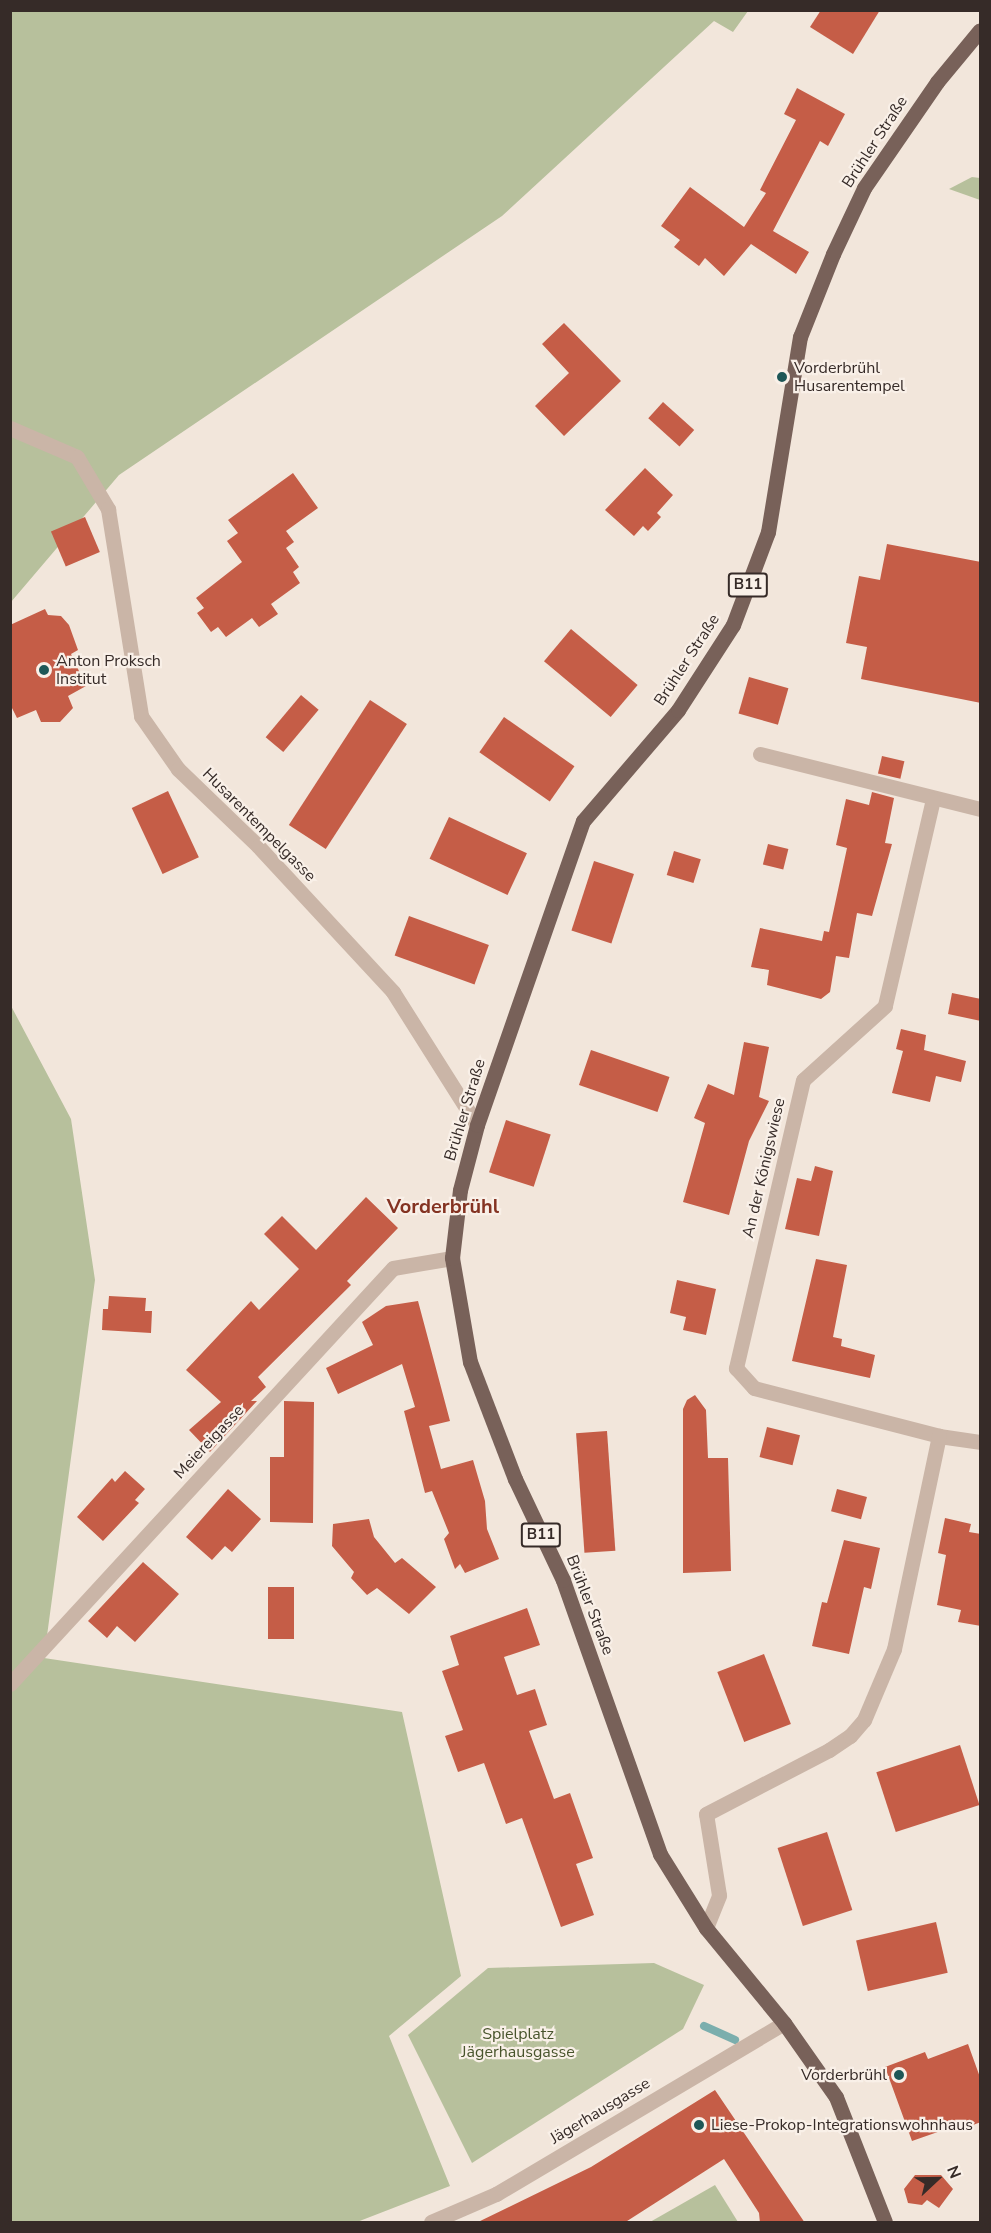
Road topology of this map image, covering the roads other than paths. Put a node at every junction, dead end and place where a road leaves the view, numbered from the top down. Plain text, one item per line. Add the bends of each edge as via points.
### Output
1 (981, 30) edge
2 (10, 428) edge
3 (760, 754) dead end
4 (933, 799) junction
5 (981, 809) edge
6 (477, 1125) junction
7 (452, 1258) junction
8 (939, 1436) junction
9 (981, 1442) edge
10 (10, 1684) edge
11 (706, 1928) junction
12 (784, 2023) junction
13 (431, 2223) edge
14 (885, 2223) edge

1 - 6 main road, Brühler Straße / B11 via 937,82 864,188 838,243 800,337 768,532 733,625 678,710 583,821
2 - 6 street, Husarentempelgasse via 77,457 108,509 141,716 178,769 258,846 393,992
3 - 4 street
4 - 5 street
4 - 8 street, An der Königswiese via 885,1006 803,1080 736,1368 754,1388
6 - 7 main road, Brühler Straße / B11 via 460,1190
7 - 10 street, Meiereigasse via 393,1268
7 - 11 main road, Brühler Straße / B11 via 470,1362 515,1479 563,1580 660,1854
8 - 9 street, An der Königswiese
8 - 11 street via 894,1649 864,1720 850,1736 829,1749 706,1814 719,1894
11 - 12 main road, Brühler Straße / B11
12 - 13 street, Jägerhausgasse via 496,2194
12 - 14 main road, Brühler Straße / B11 via 836,2097

